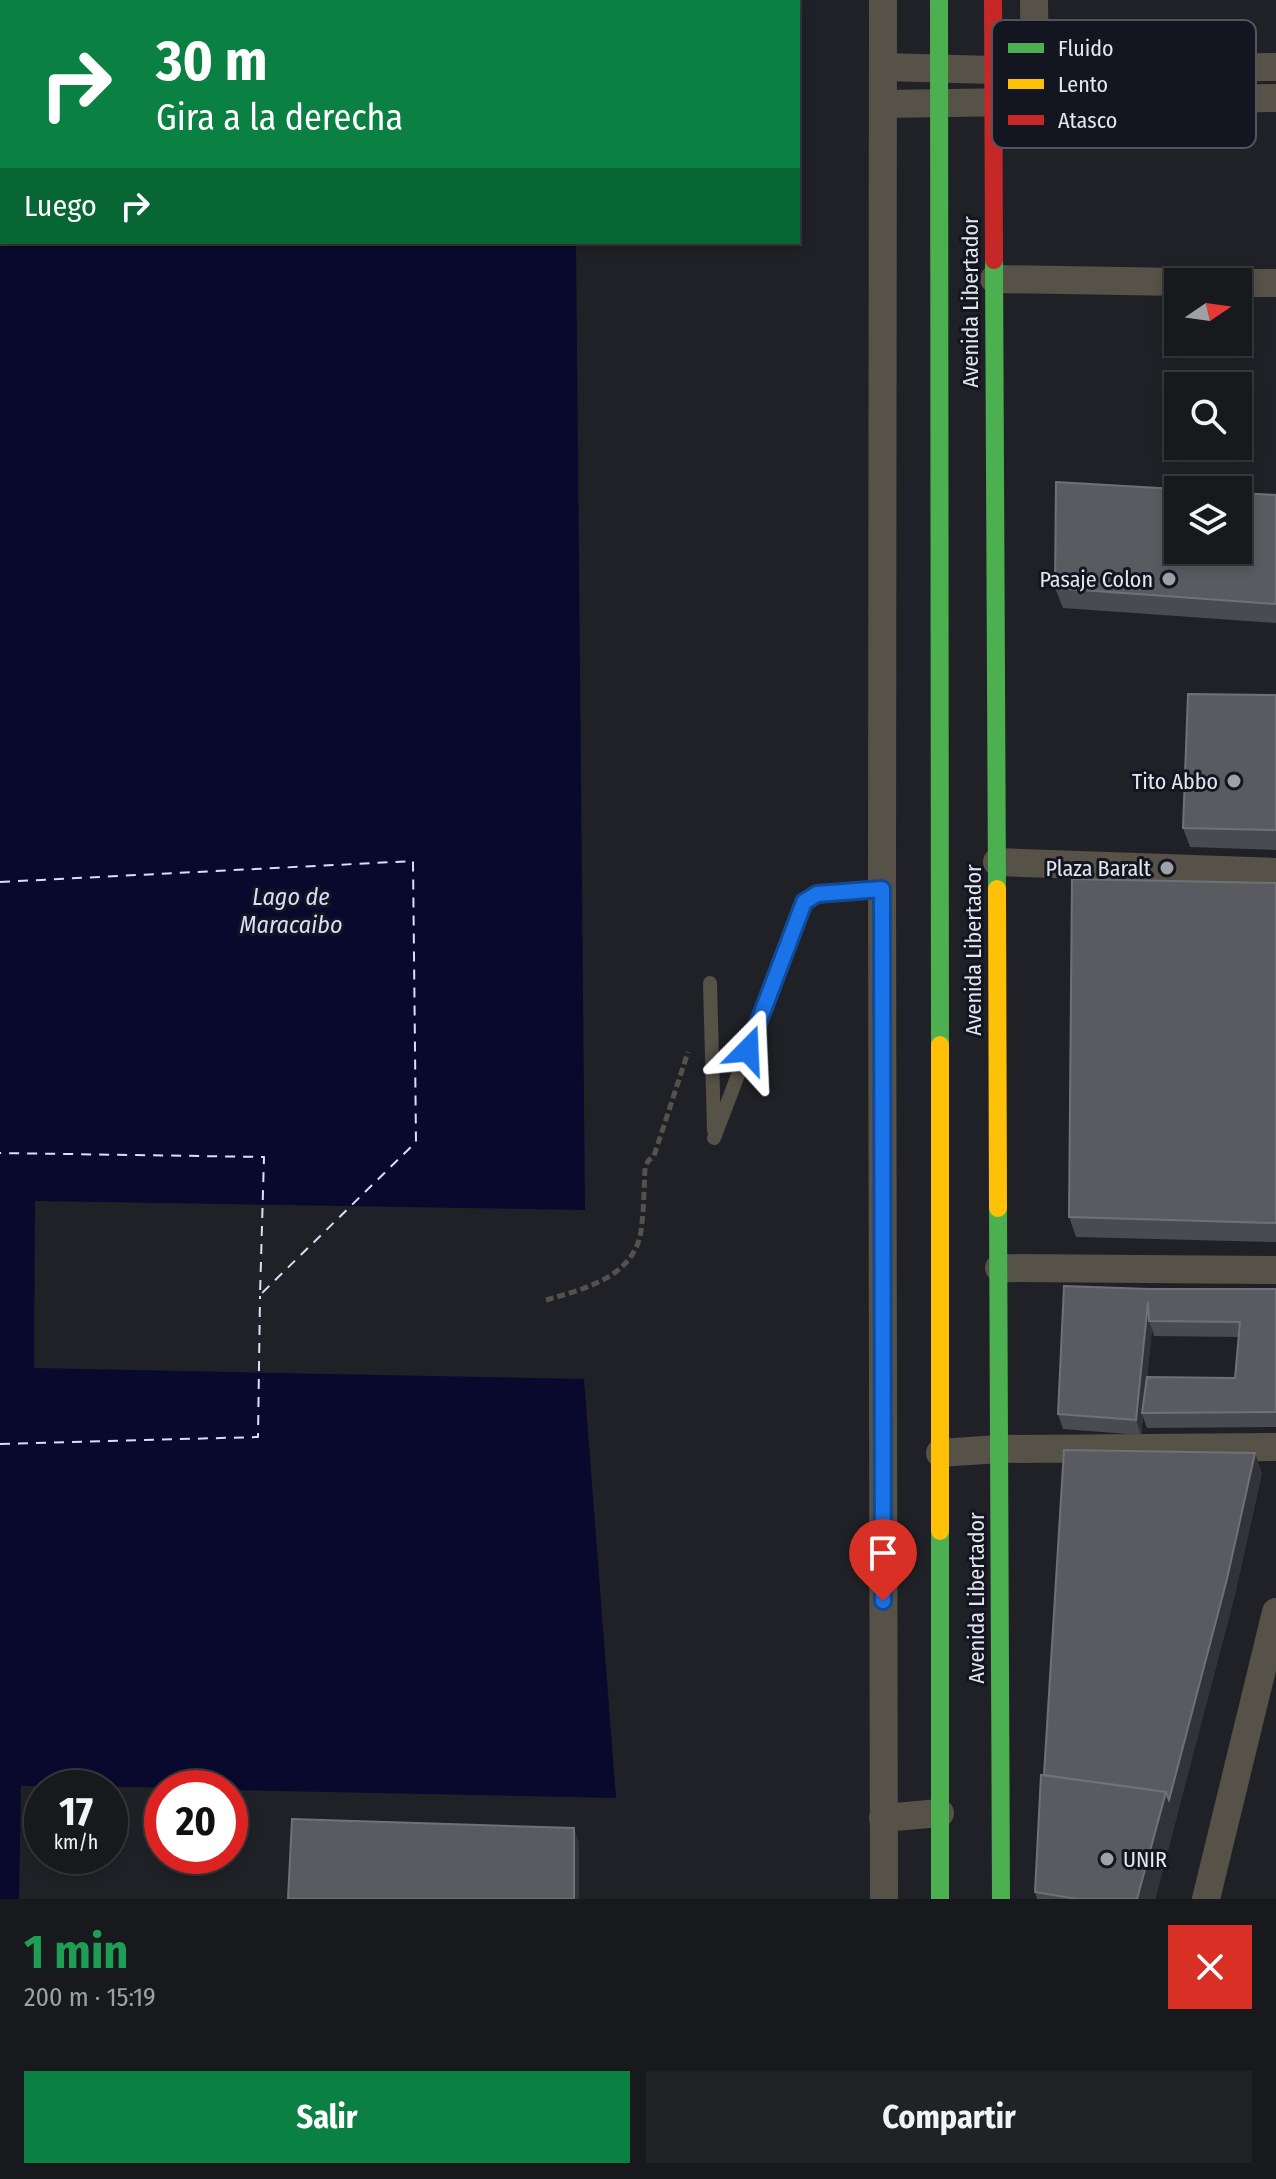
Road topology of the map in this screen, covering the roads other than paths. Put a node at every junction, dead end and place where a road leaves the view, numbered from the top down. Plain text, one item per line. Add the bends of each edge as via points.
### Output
1 (883, 0) edge
2 (939, 0) edge
3 (1034, 0) edge
4 (1034, 20) edge
5 (883, 67) junction
6 (1256, 67) edge
7 (1276, 67) edge
8 (939, 69) junction
9 (992, 70) edge
10 (1256, 98) edge
11 (1276, 98) edge
12 (939, 102) junction
13 (992, 102) edge
14 (883, 104) junction
15 (993, 148) edge
16 (994, 279) junction
17 (1164, 282) edge
18 (1252, 283) edge
19 (1276, 283) edge
20 (997, 862) junction
21 (1276, 872) edge
22 (882, 889) junction
23 (710, 983) dead end
24 (999, 1268) junction
25 (1276, 1270) edge
26 (1276, 1447) edge
27 (999, 1449) junction
28 (940, 1453) junction
29 (1276, 1612) edge
30 (940, 1813) junction
31 (883, 1818) junction
32 (884, 1899) edge
33 (940, 1899) edge
34 (1001, 1899) edge
35 (1206, 1899) edge

1 - 5 street
2 - 8 main road, Avenida Libertador
3 - 4 street
5 - 8 street
5 - 14 street
6 - 7 street
8 - 9 street
8 - 12 main road, Avenida Libertador
10 - 11 street
12 - 13 street
12 - 14 street
12 - 28 main road, Avenida Libertador
14 - 22 street
15 - 16 main road, Avenida Libertador
16 - 17 street
16 - 20 main road, Avenida Libertador
18 - 19 street
20 - 21 street
20 - 24 main road, Avenida Libertador
22 - 23 lane via 817,894 804,902 714,1138
22 - 31 street
24 - 25 street
24 - 27 main road, Avenida Libertador
26 - 27 street
27 - 28 street
27 - 34 main road, Avenida Libertador
28 - 30 main road, Avenida Libertador
29 - 35 street
30 - 31 street
30 - 33 main road, Avenida Libertador
31 - 32 street

